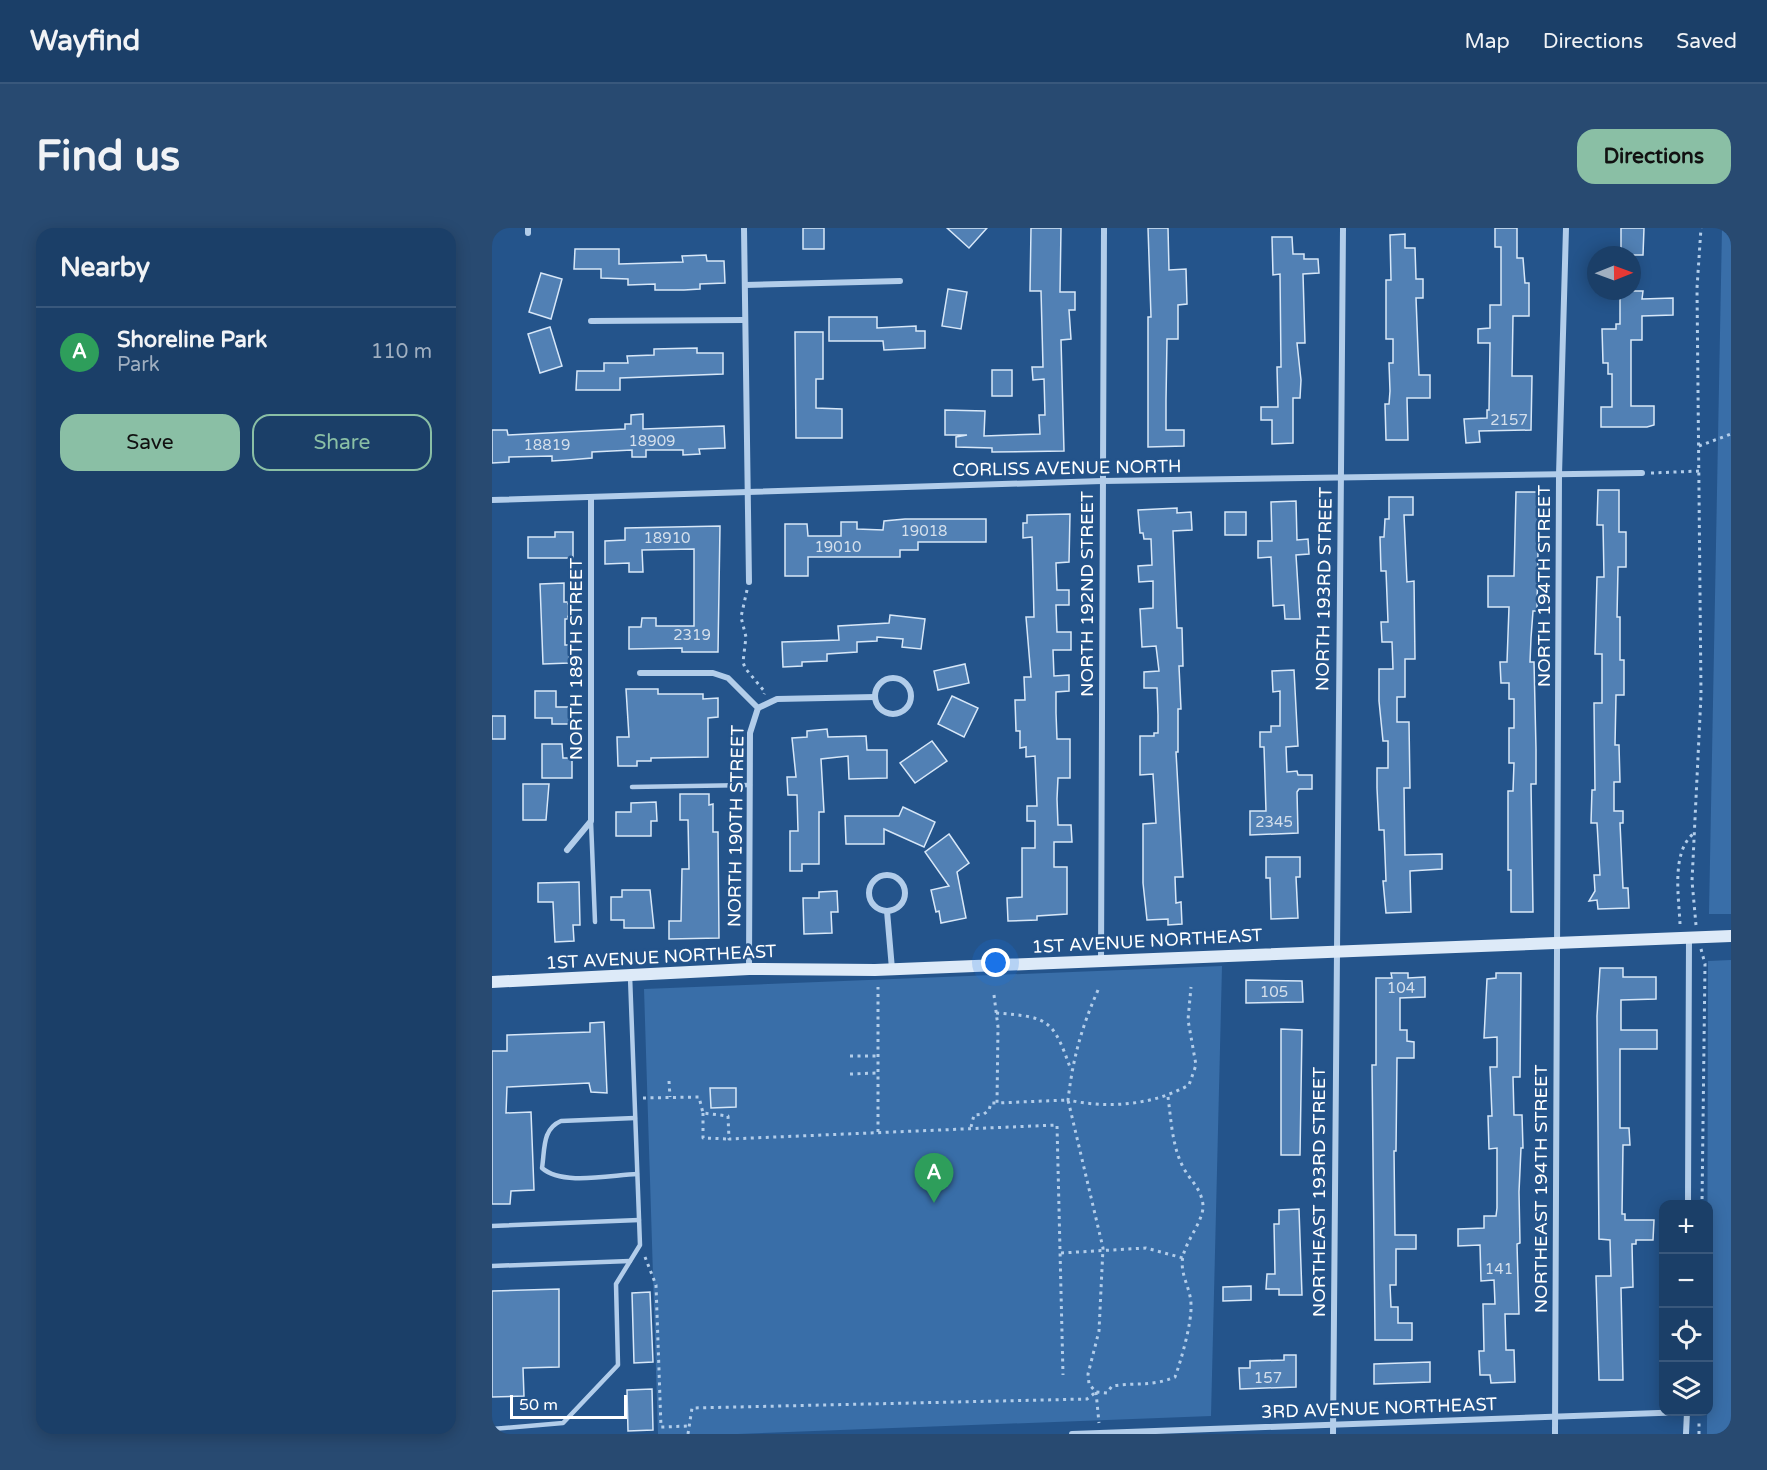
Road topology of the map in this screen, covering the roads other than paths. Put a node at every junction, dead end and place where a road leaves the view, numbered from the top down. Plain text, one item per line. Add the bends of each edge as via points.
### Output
1 (744, 228) edge
2 (1104, 228) edge
3 (1343, 228) edge
4 (1566, 228) edge
5 (900, 281) dead end
6 (745, 285) junction
7 (744, 320) junction
8 (591, 321) dead end
9 (1642, 473) road end
10 (1559, 475) junction
11 (1340, 479) junction
12 (1102, 481) junction
13 (747, 492) junction
14 (591, 498) junction
15 (492, 500) edge
16 (749, 582) road end
17 (640, 673) dead end
18 (875, 697) junction
19 (758, 708) junction
20 (750, 785) junction
21 (632, 787) dead end
22 (591, 821) junction
23 (567, 850) dead end
24 (887, 911) junction
25 (595, 922) dead end
26 (1731, 936) edge
27 (1685, 938) junction
28 (1558, 943) junction
29 (1335, 950) junction
30 (1101, 961) junction
31 (748, 969) junction
32 (892, 969) junction
33 (630, 976) junction
34 (492, 982) edge
35 (635, 1118) junction
36 (638, 1174) junction
37 (1688, 1200) edge
38 (639, 1220) junction
39 (492, 1226) edge
40 (630, 1261) junction
41 (492, 1266) edge
42 (1659, 1413) edge
43 (1687, 1416) edge
44 (1555, 1417) junction
45 (1333, 1425) junction
46 (492, 1429) edge
47 (1100, 1433) edge
48 (1072, 1434) edge
49 (1333, 1434) edge
50 (1555, 1434) edge
51 (1686, 1434) edge

1 - 6 street
2 - 12 street, NORTH 192ND STREET
3 - 11 street, NORTH 193RD STREET
4 - 10 street, NORTH 194TH STREET
5 - 6 street
6 - 7 street
7 - 8 street
7 - 13 street
9 - 10 street, CORLISS AVENUE NORTH
10 - 11 street, CORLISS AVENUE NORTH
10 - 28 street, NORTH 194TH STREET
11 - 12 street, CORLISS AVENUE NORTH
11 - 29 street, NORTH 193RD STREET
12 - 13 street, CORLISS AVENUE NORTH
12 - 30 street, NORTH 192ND STREET
13 - 14 street, CORLISS AVENUE NORTH
13 - 16 street
14 - 15 street, CORLISS AVENUE NORTH
14 - 22 street, NORTH 189TH STREET
17 - 19 street, NORTH 190TH STREET via 713,673 728,678
18 - 18 street via 879,708 896,714 907,707 910,696 906,685 896,679 884,681
18 - 19 street via 777,699
19 - 20 street, NORTH 190TH STREET via 750,732
20 - 21 lane
20 - 31 street, NORTH 190TH STREET
22 - 23 street
22 - 25 lane, NORTH 189TH STREET
24 - 24 street via 899,906 904,889 897,879 885,875 874,880 869,891 872,903
24 - 32 street
26 - 27 street, 1ST AVENUE NORTHEAST
27 - 28 street, 1ST AVENUE NORTHEAST
27 - 37 street
28 - 29 street, 1ST AVENUE NORTHEAST
28 - 44 street, NORTHEAST 194TH STREET
29 - 30 street, 1ST AVENUE NORTHEAST
29 - 45 street, NORTHEAST 193RD STREET
30 - 32 street, 1ST AVENUE NORTHEAST
31 - 32 street, 1ST AVENUE NORTHEAST
31 - 33 street, 1ST AVENUE NORTHEAST
33 - 34 street, 1ST AVENUE NORTHEAST
33 - 35 lane
35 - 36 lane
35 - 36 lane via 561,1120 547,1131 543,1168 551,1176 564,1178
36 - 38 lane
38 - 39 lane
38 - 40 lane via 640,1245
40 - 41 lane
40 - 46 lane via 616,1284 618,1365 563,1423
42 - 44 street, 3RD AVENUE NORTHEAST
43 - 51 street
44 - 45 street, 3RD AVENUE NORTHEAST
44 - 50 street, NORTHEAST 194TH STREET
45 - 47 street, 3RD AVENUE NORTHEAST
45 - 49 street, NORTHEAST 193RD STREET
47 - 48 street, 3RD AVENUE NORTHEAST

